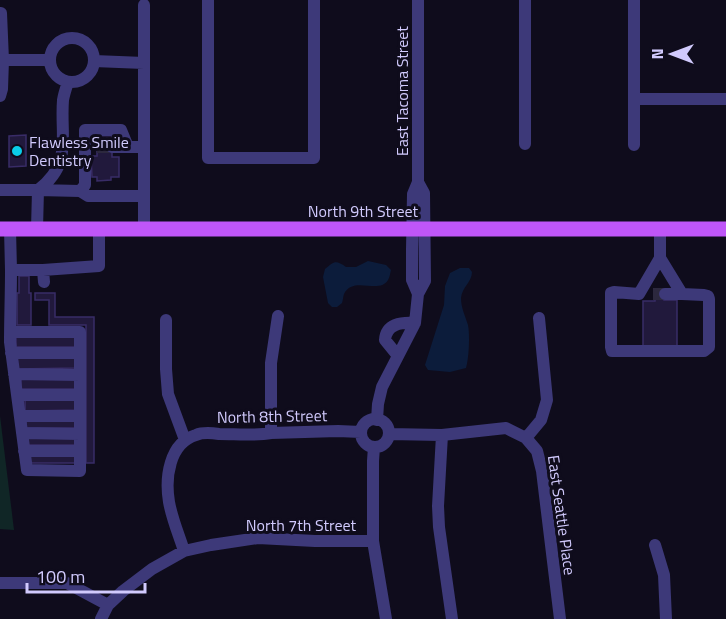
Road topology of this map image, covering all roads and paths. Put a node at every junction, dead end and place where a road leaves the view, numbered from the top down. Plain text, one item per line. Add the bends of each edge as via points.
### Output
1 (208, 0) edge
2 (314, 0) edge
3 (418, 0) edge
4 (525, 0) edge
5 (634, 0) edge
6 (144, 5) dead end
7 (0, 12) edge
8 (49, 60) junction
9 (94, 61) junction
10 (144, 63) junction
11 (1, 67) edge
12 (68, 82) junction
13 (0, 96) edge
14 (634, 99) junction
15 (726, 99) edge
16 (525, 144) dead end
17 (634, 145) dead end
18 (112, 147) tunnel mouth
19 (128, 147) junction
20 (143, 147) junction
21 (0, 190) edge
22 (38, 190) junction
23 (80, 191) junction
24 (144, 196) junction
25 (37, 229) junction
26 (99, 229) junction
27 (144, 229) junction
28 (419, 229) junction
29 (5, 230) edge
30 (660, 230) junction
31 (726, 230) edge
32 (660, 258) junction
33 (11, 270) junction
34 (639, 294) junction
35 (682, 294) junction
36 (278, 316) dead end
37 (539, 318) dead end
38 (166, 320) dead end
39 (415, 323) junction
40 (10, 332) junction
41 (80, 352) junction
42 (11, 353) junction
43 (398, 356) junction
44 (14, 374) junction
45 (80, 375) junction
46 (17, 395) junction
47 (80, 395) junction
48 (20, 416) junction
49 (80, 416) junction
50 (377, 420) junction
51 (361, 432) junction
52 (22, 433) junction
53 (270, 433) junction
54 (80, 434) junction
55 (389, 434) junction
56 (442, 435) junction
57 (526, 438) junction
58 (185, 441) junction
59 (374, 447) junction
60 (24, 451) junction
61 (80, 451) junction
62 (374, 541) junction
63 (656, 545) dead end
64 (184, 551) junction
65 (0, 584) edge
66 (108, 604) junction
67 (101, 619) edge
68 (386, 619) edge
69 (452, 619) edge
70 (560, 619) edge
71 (666, 619) edge

1 - 2 street via 208,158 314,158
3 - 28 street, East Tacoma Street via 418,182 413,194
4 - 16 street
5 - 14 street
6 - 10 street
7 - 11 street
8 - 9 street via 53,47 71,37 89,46
8 - 11 street
8 - 12 street via 54,74
9 - 10 street
9 - 12 street via 86,78
10 - 20 street
11 - 13 street
12 - 22 street via 63,98 62,158 54,175
14 - 15 street
14 - 17 street
18 - 19 street
19 - 20 street
19 - 23 street via 121,130 85,130 91,147 85,185
20 - 24 street
21 - 22 street
22 - 23 street
22 - 25 street
23 - 24 street via 88,196
24 - 27 street
25 - 26 main road, North 9th Street
25 - 29 main road, North 9th Street
26 - 27 main road, North 9th Street
26 - 33 street via 99,266 44,276
27 - 28 main road, North 9th Street
28 - 30 main road, North 9th Street
28 - 39 street, East Tacoma Street via 412,280 418,294
29 - 33 street
30 - 31 main road, North 9th Street
30 - 32 street
32 - 34 street
32 - 35 street
33 - 40 street
34 - 35 street
34 - 35 street via 611,294 612,351 707,350 708,296
36 - 53 street via 271,363
37 - 57 street via 547,400 541,420
38 - 58 street via 168,394
39 - 43 street, East Tacoma Street
39 - 43 street via 403,322 386,332 385,340
40 - 41 street via 80,332
40 - 42 street
41 - 42 street
41 - 45 street
42 - 44 street
43 - 50 street, East Tacoma Street via 382,387
44 - 45 street
44 - 46 street
45 - 47 street
46 - 47 street
46 - 48 street
47 - 49 street
48 - 49 street
48 - 52 street
49 - 54 street
50 - 51 street via 366,423
50 - 55 street via 386,424
51 - 53 street, North 8th Street
51 - 59 street via 364,442
52 - 54 street
52 - 60 street
53 - 58 street, North 8th Street via 196,434
54 - 61 street
55 - 56 street
55 - 59 street via 384,444
56 - 57 street via 506,428
56 - 69 street via 439,526
57 - 70 street, East Seattle Place via 537,451 542,471
58 - 64 street via 176,448 168,483 169,502
59 - 62 street
60 - 61 street
60 - 61 street via 27,470 69,471 80,471
62 - 64 street, North 7th Street via 258,538
62 - 68 street
63 - 71 street via 664,575
64 - 66 street, North 7th Street via 152,569
65 - 66 street via 67,583
66 - 67 street

